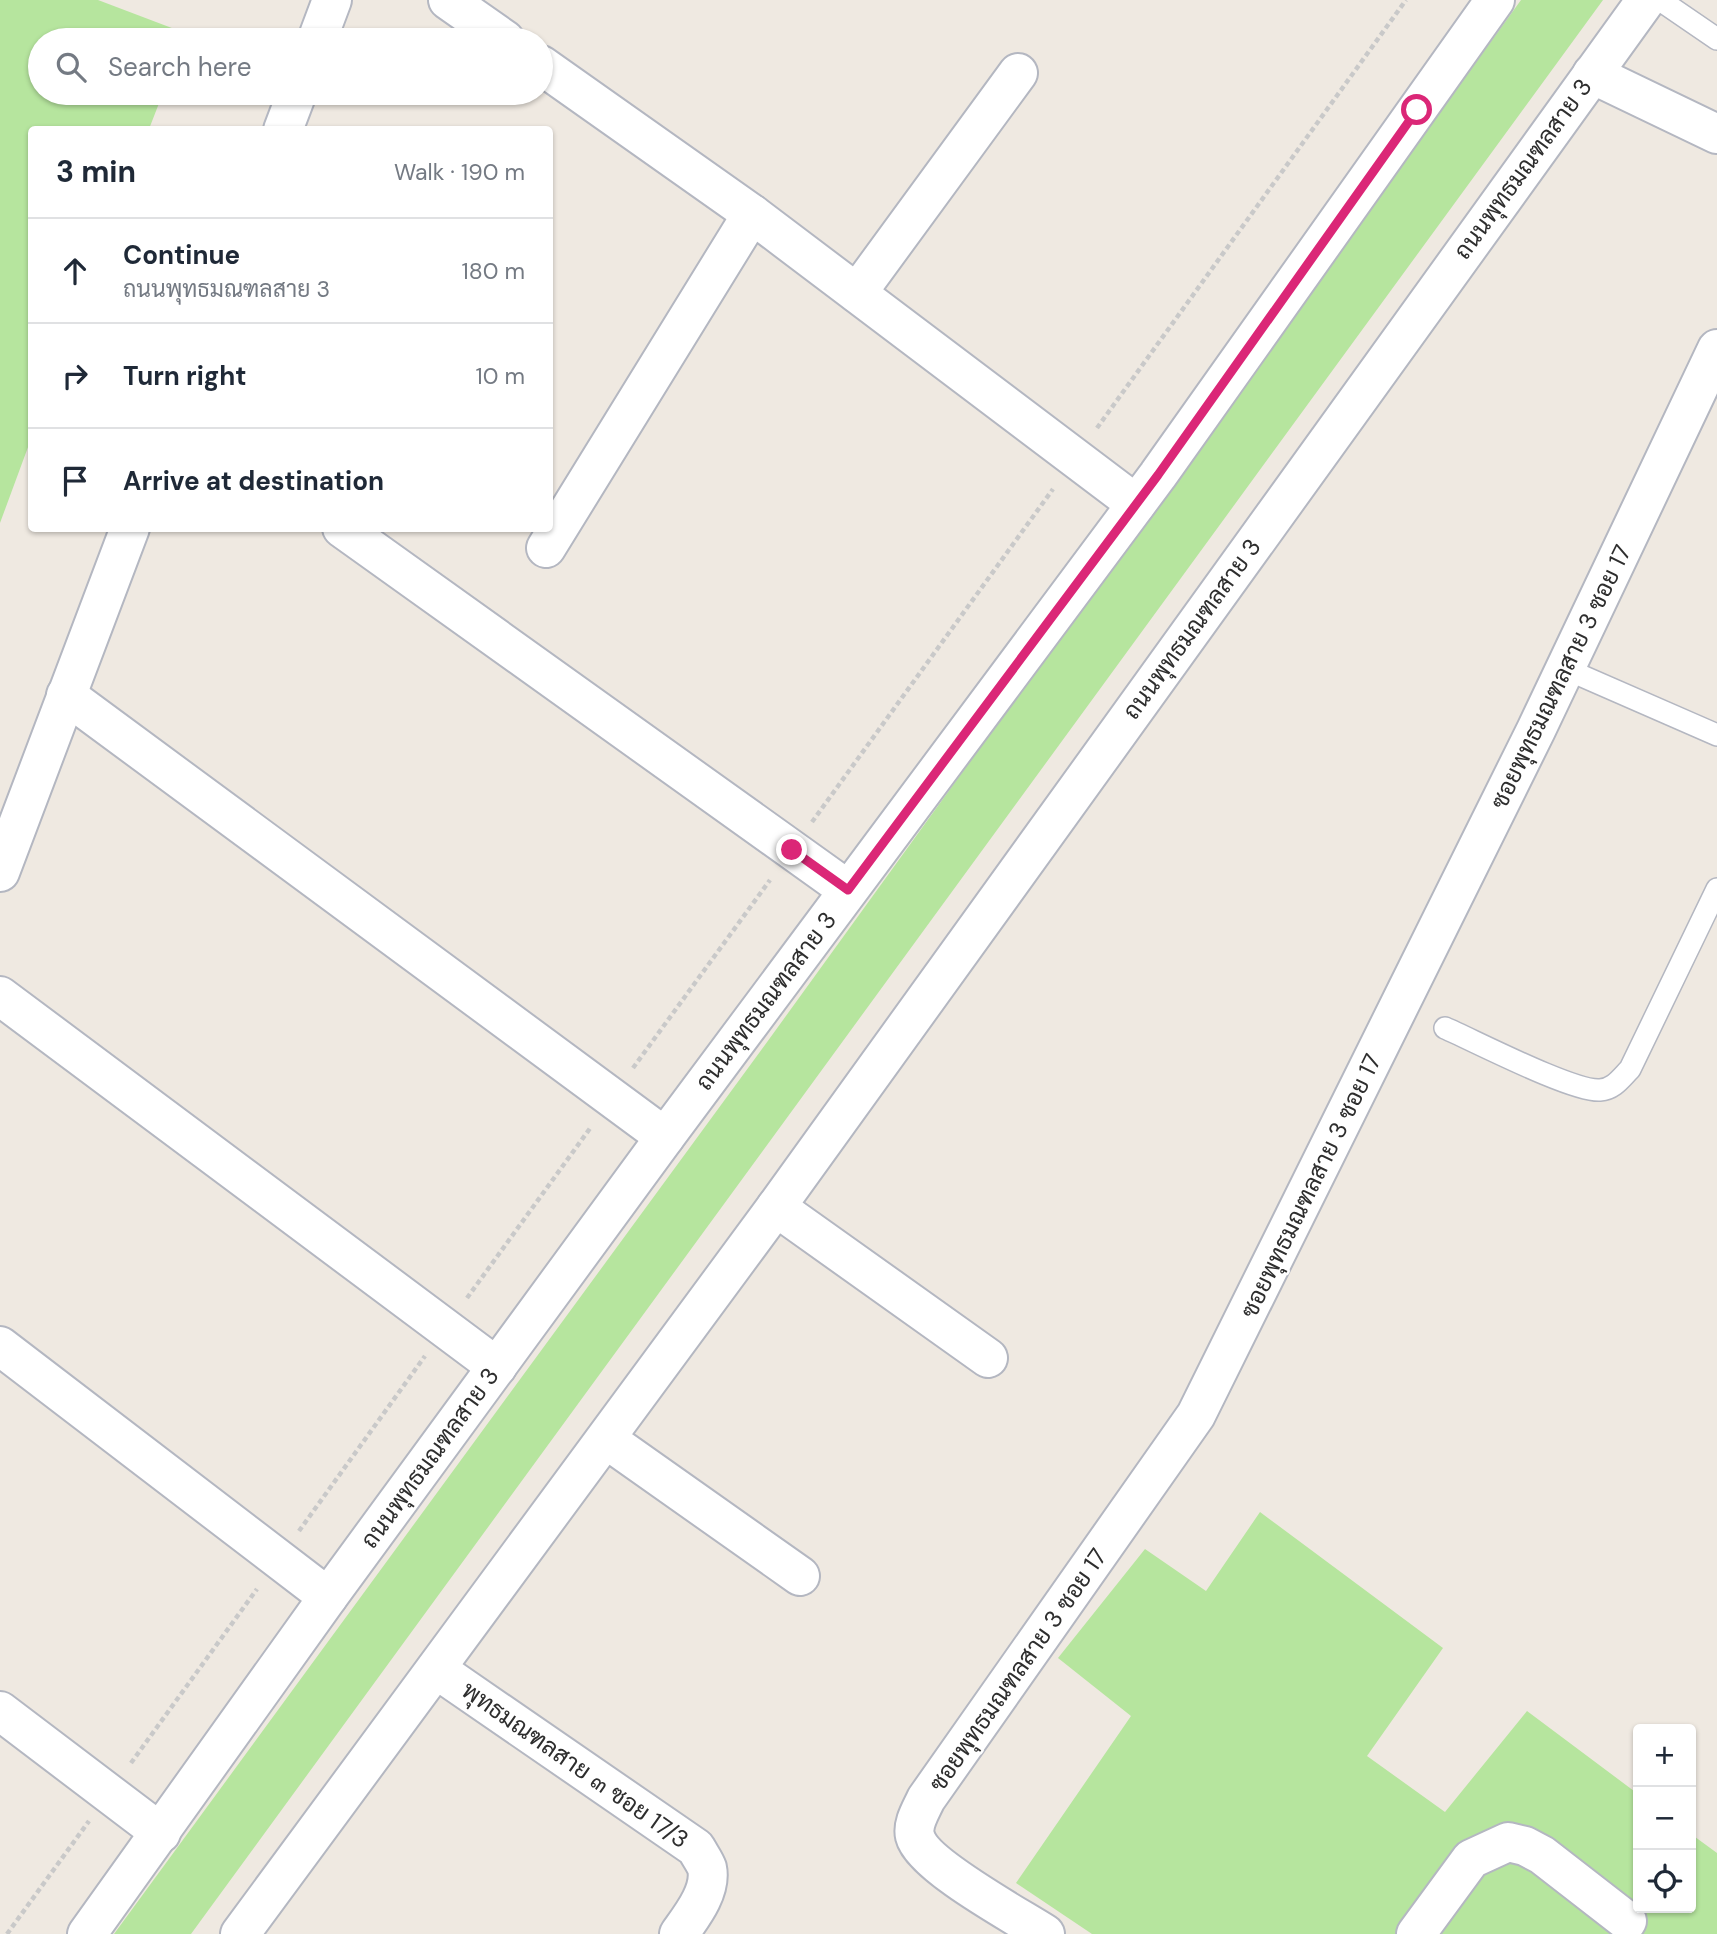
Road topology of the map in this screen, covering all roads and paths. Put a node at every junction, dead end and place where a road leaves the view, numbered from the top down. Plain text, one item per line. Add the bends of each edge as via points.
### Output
1 (332, 0) edge
2 (448, 0) edge
3 (1406, 0) edge
4 (1495, 0) edge
5 (1646, 0) edge
6 (1660, 0) edge
7 (322, 28) edge
8 (488, 28) edge
9 (1717, 39) edge
10 (553, 73) edge
11 (1018, 73) dead end
12 (1592, 74) junction
13 (292, 105) edge
14 (285, 126) edge
15 (1717, 134) edge
16 (752, 214) junction
17 (857, 293) junction
18 (1717, 349) edge
19 (1075, 458) junction
20 (1136, 504) junction
21 (128, 532) edge
22 (348, 532) edge
23 (546, 548) dead end
24 (1566, 669) junction
25 (66, 695) junction
26 (1717, 734) edge
27 (792, 850) junction
28 (0, 872) edge
29 (1717, 889) edge
30 (848, 890) junction
31 (0, 996) edge
32 (1445, 1028) dead end
33 (612, 1098) junction
34 (665, 1137) junction
35 (776, 1206) junction
36 (445, 1329) junction
37 (0, 1346) edge
38 (988, 1358) dead end
39 (497, 1367) junction
40 (606, 1439) junction
41 (279, 1559) junction
42 (800, 1576) dead end
43 (328, 1597) junction
44 (436, 1669) junction
45 (0, 1712) edge
46 (109, 1794) junction
47 (161, 1833) junction
48 (1627, 1921) dead end
49 (7, 1934) edge
50 (87, 1934) edge
51 (240, 1934) edge
52 (678, 1934) edge
53 (1045, 1934) edge
54 (1416, 1934) edge

1 - 7 street
2 - 8 street
3 - 19 path
4 - 20 street, ถนนพุทธมณฑลสาย 3
5 - 12 street, ถนนพุทธมณฑลสาย 3
6 - 9 lane
10 - 16 street
11 - 17 street
12 - 15 street
12 - 35 street, ถนนพุทธมณฑลสาย 3
13 - 14 street
16 - 17 street
16 - 23 street
17 - 19 street
18 - 24 street, ซอยพุทธมณฑลสาย 3 ซอย 17
19 - 20 street
19 - 27 path
20 - 30 street, ถนนพุทธมณฑลสาย 3
21 - 25 street
22 - 27 street
24 - 26 lane
24 - 53 street, ซอยพุทธมณฑลสาย 3 ซอย 17 via 1196,1415 926,1800 917,1820 914,1834 937,1865
25 - 28 street
25 - 33 street
27 - 30 street
27 - 33 path
29 - 32 lane via 1630,1069 1614,1086 1599,1090 1575,1086
30 - 34 street, ถนนพุทธมณฑลสาย 3
31 - 36 street
33 - 34 street
33 - 36 path
34 - 39 street, ถนนพุทธมณฑลสาย 3
35 - 38 street
35 - 40 street, ถนนพุทธมณฑลสาย 3
36 - 39 street
36 - 41 path
37 - 41 street
39 - 43 street, ถนนพุทธมณฑลสาย 3
40 - 42 street
40 - 44 street, ถนนพุทธมณฑลสาย 3
41 - 43 street
41 - 46 path
43 - 47 street, ถนนพุทธมณฑลสาย 3
44 - 51 street, ถนนพุทธมณฑลสาย 3
44 - 52 street, พุทธมณฑลสาย ๓ ซอย 17/3 via 696,1848 707,1868 706,1884 696,1910
45 - 46 street
46 - 47 street
46 - 49 path
47 - 50 street, ถนนพุทธมณฑลสาย 3
48 - 54 street via 1542,1856 1508,1842 1471,1859

